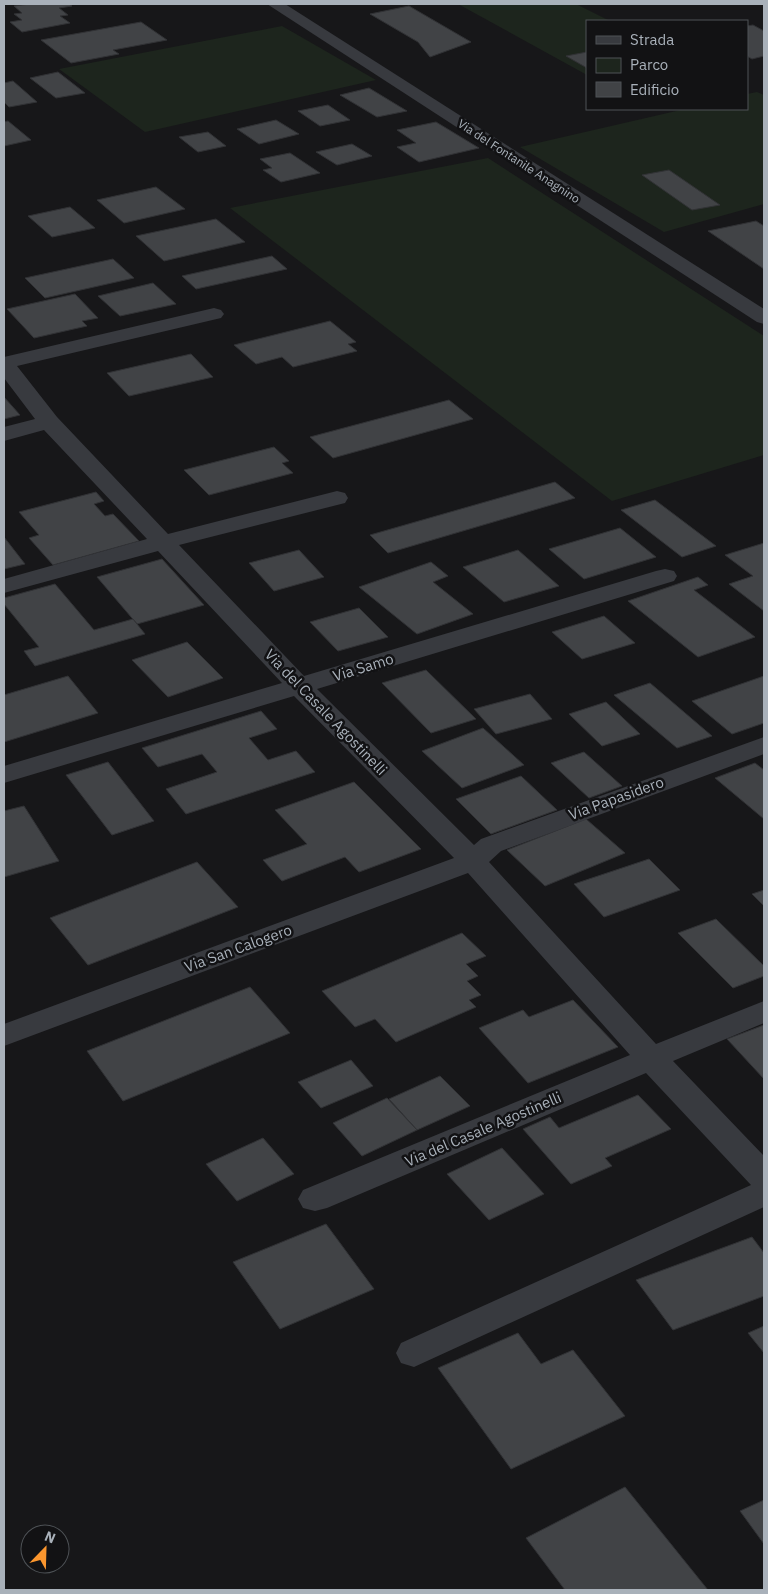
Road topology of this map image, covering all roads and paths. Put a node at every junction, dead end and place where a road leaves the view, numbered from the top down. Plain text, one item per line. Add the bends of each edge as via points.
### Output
1 (275, 4) edge
2 (214, 314) dead end
3 (764, 318) edge
4 (4, 363) edge
5 (49, 422) junction
6 (4, 434) edge
7 (337, 498) dead end
8 (164, 542) junction
9 (665, 576) dead end
10 (4, 586) edge
11 (299, 686) junction
12 (764, 745) edge
13 (4, 775) edge
14 (472, 861) junction
15 (764, 1010) edge
16 (4, 1035) edge
17 (651, 1058) junction
18 (764, 1176) edge
19 (764, 1193) edge
20 (315, 1199) dead end
21 (414, 1353) dead end

1 - 3 street, Via del Fontanile Anagnino
2 - 4 street
4 - 5 street, Via del Casale Agostinelli
5 - 6 street
5 - 8 street, Via del Casale Agostinelli
7 - 8 street
8 - 10 street
8 - 11 street, Via del Casale Agostinelli
9 - 11 street, Via Samo
11 - 13 street, Via Samo
11 - 14 street, Via del Casale Agostinelli
12 - 14 street, Via Papasidero via 491,845
14 - 16 street, Via San Calogero
14 - 17 street, Via del Casale Agostinelli
15 - 17 street, Via del Casale Agostinelli
17 - 18 street, Via del Casale Agostinelli
17 - 20 street, Via del Casale Agostinelli
19 - 21 street

